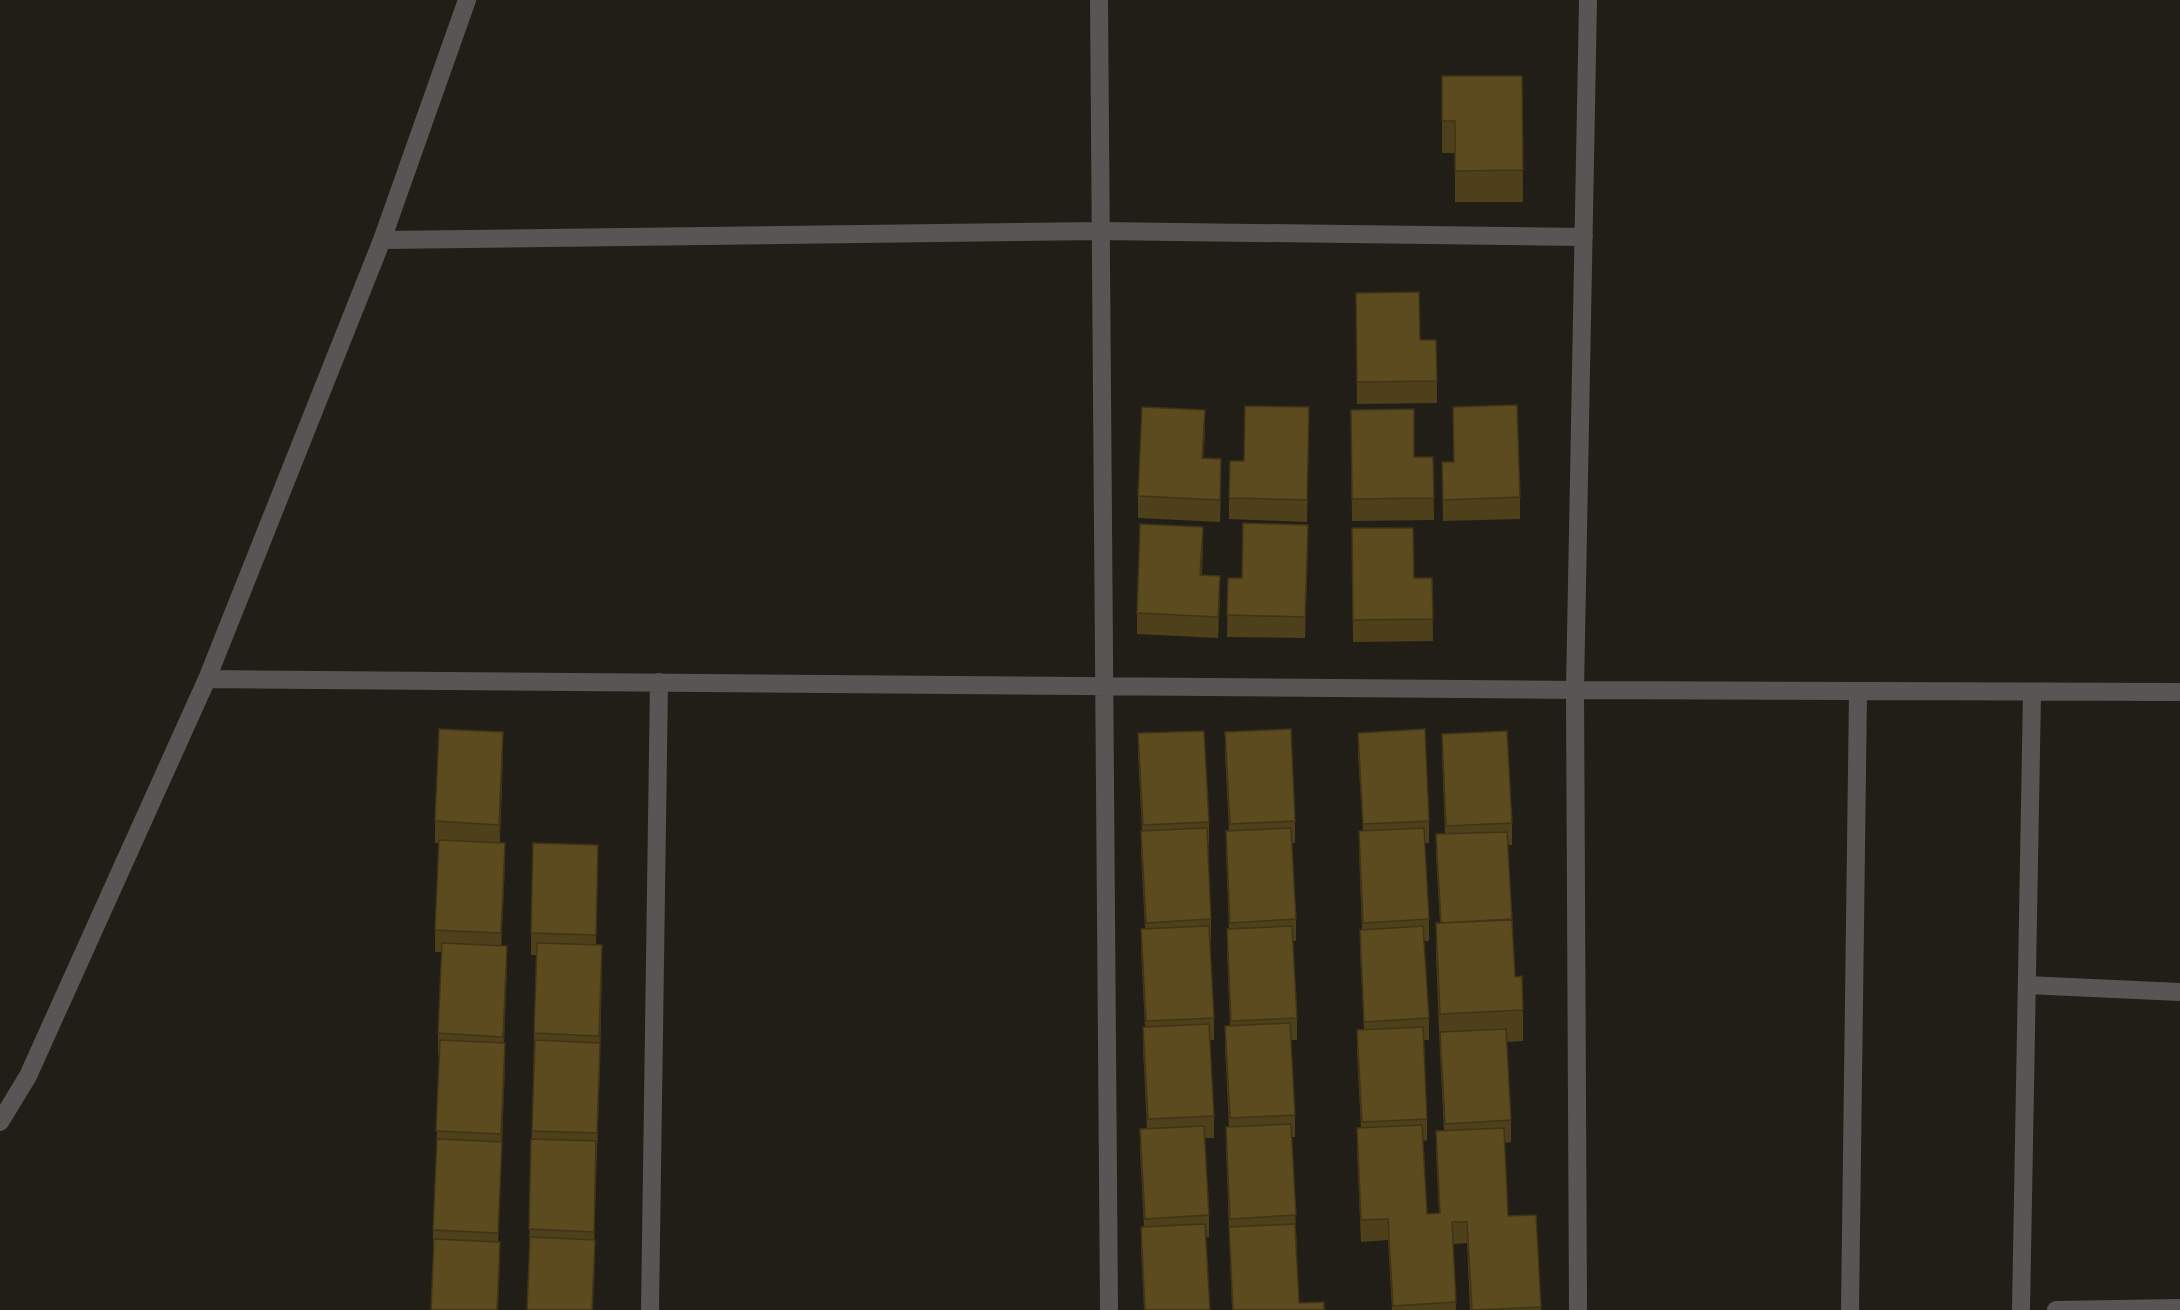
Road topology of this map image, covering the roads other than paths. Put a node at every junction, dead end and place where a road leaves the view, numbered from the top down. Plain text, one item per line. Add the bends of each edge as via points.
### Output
1 (467, 0) edge
2 (1099, 0) edge
3 (1588, 0) edge
4 (1100, 231) junction
5 (1584, 237) junction
6 (382, 240) junction
7 (207, 679) junction
8 (659, 682) junction
9 (1104, 686) junction
10 (1575, 690) junction
11 (1858, 692) junction
12 (2180, 692) edge
13 (2032, 693) junction
14 (2027, 985) junction
15 (2180, 992) edge
16 (0, 1122) edge
17 (2180, 1308) edge
18 (650, 1310) edge
19 (1109, 1310) edge
20 (1578, 1310) edge
21 (1850, 1310) edge
22 (2021, 1310) edge
23 (2056, 1310) edge

1 - 6 street
2 - 4 street
3 - 5 street
4 - 5 street
4 - 6 street
4 - 9 street
5 - 10 street
6 - 7 street
7 - 8 street
7 - 16 street via 28,1076
8 - 9 street
8 - 18 street
9 - 10 street
9 - 19 street
10 - 11 street
10 - 20 street
11 - 13 street
11 - 21 street
12 - 13 street
13 - 14 street
14 - 15 street
14 - 22 street
17 - 23 street

